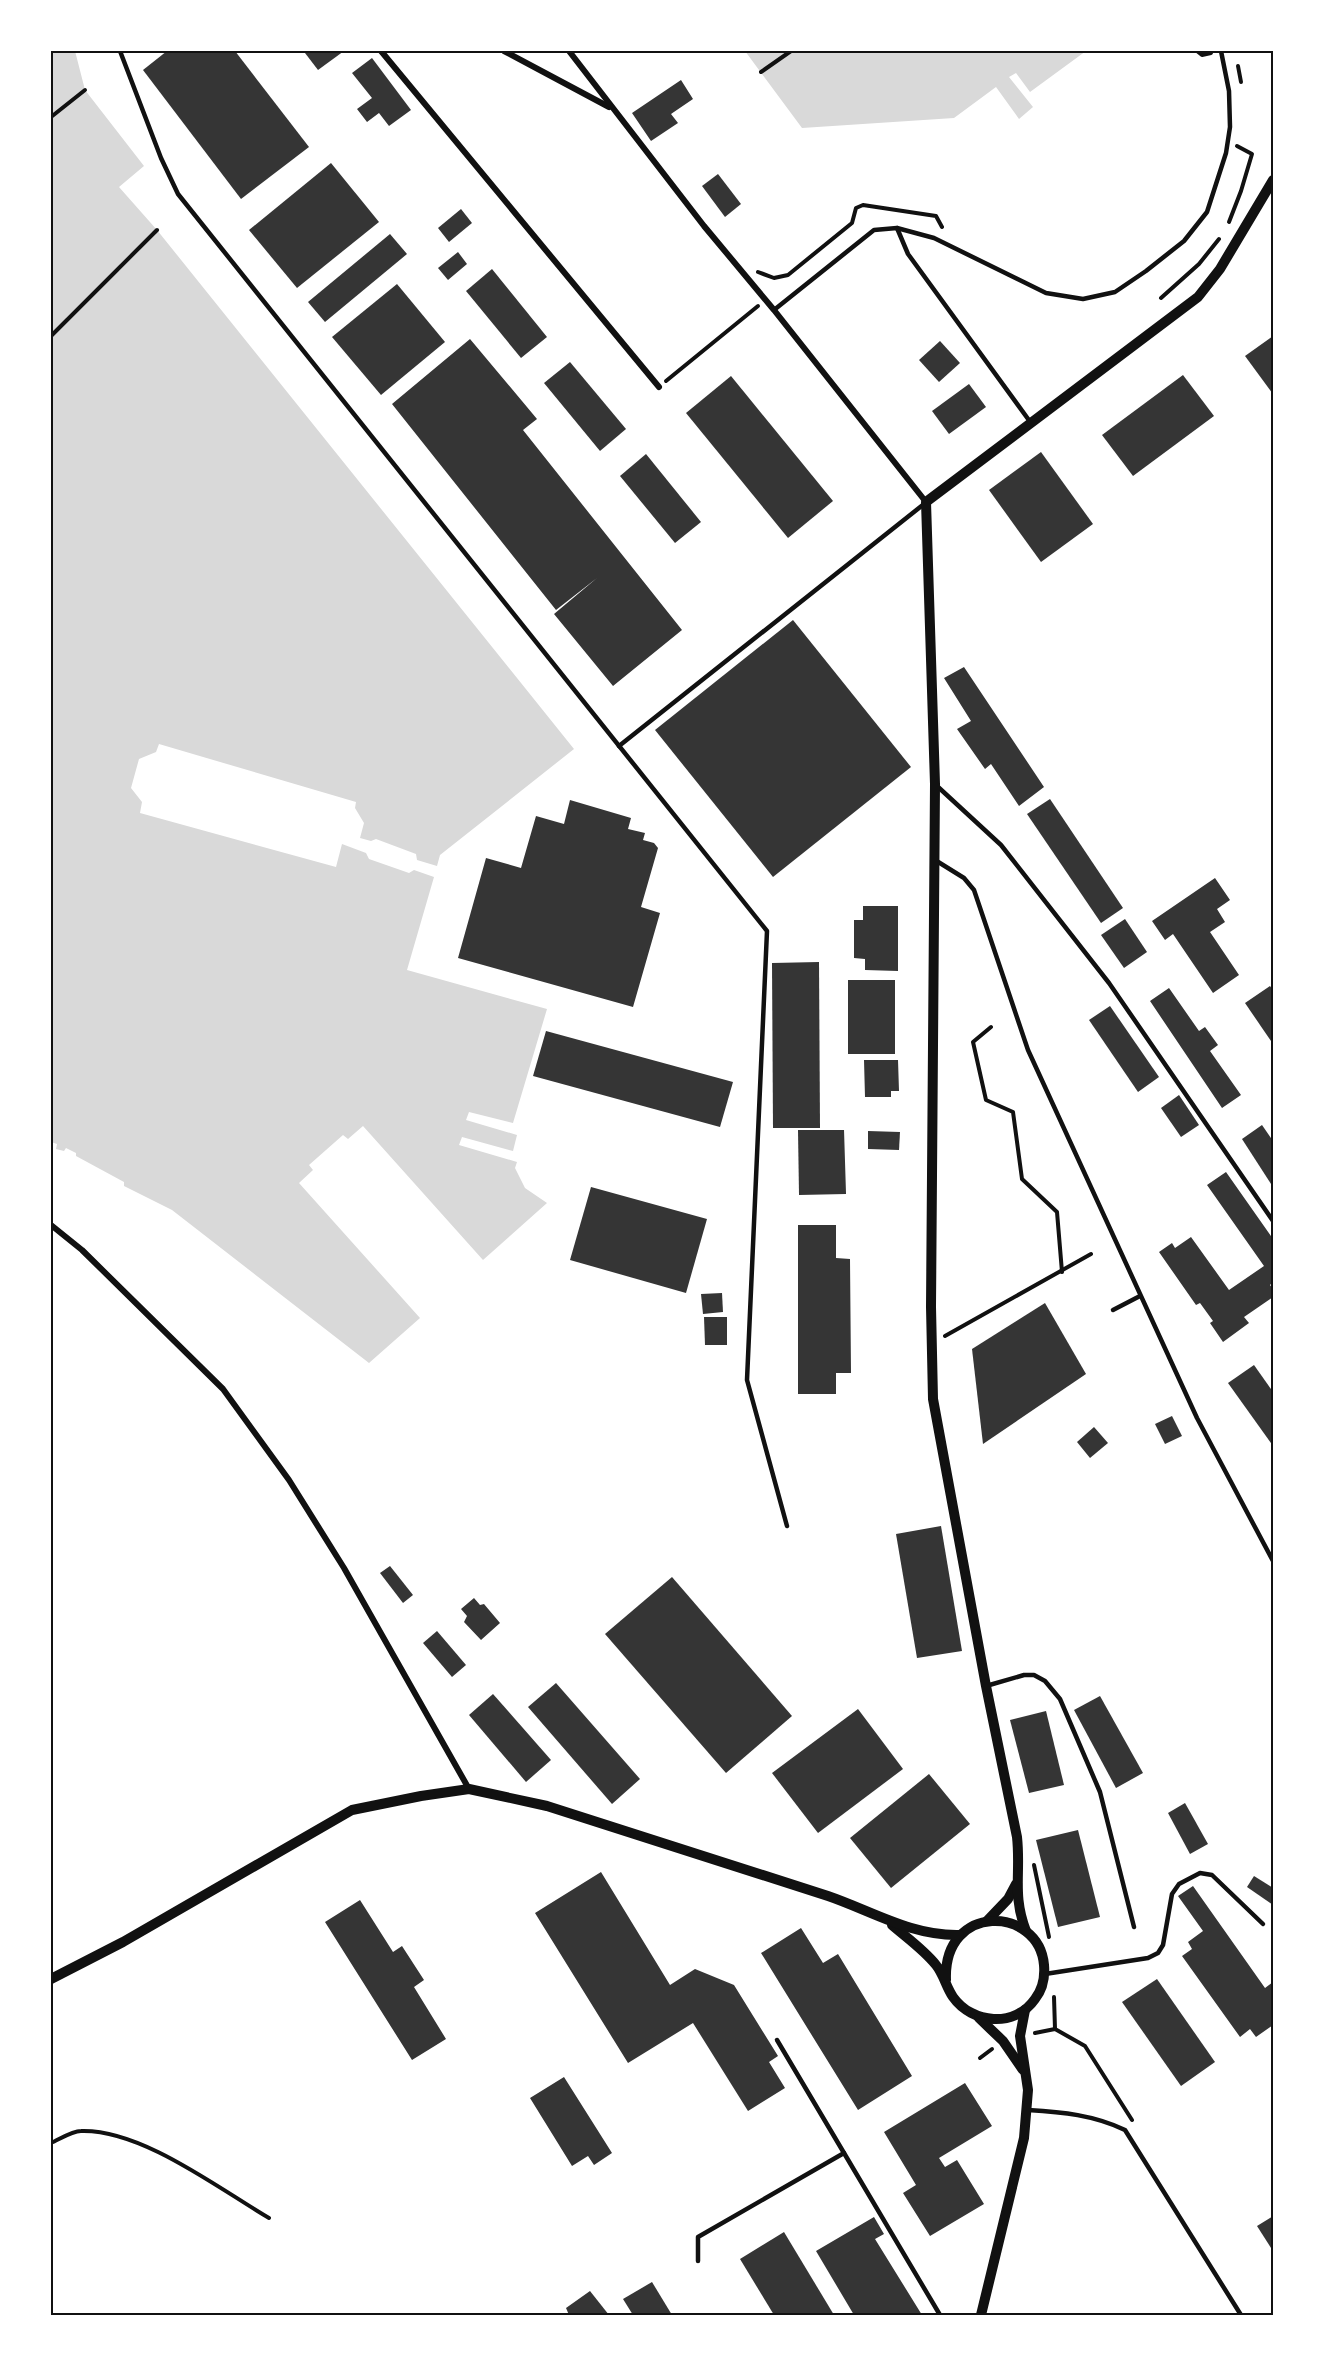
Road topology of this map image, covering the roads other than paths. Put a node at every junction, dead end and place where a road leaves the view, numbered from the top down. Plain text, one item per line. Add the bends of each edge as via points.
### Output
1 (120, 51) edge
2 (381, 51) edge
3 (504, 51) edge
4 (569, 51) edge
5 (1221, 51) edge
6 (612, 108) junction
7 (1273, 180) edge
8 (897, 228) junction
9 (774, 310) junction
10 (659, 387) road end
11 (1031, 423) junction
12 (926, 502) junction
13 (619, 746) junction
14 (935, 784) junction
15 (936, 860) junction
16 (1273, 1221) edge
17 (51, 1225) edge
18 (1140, 1296) junction
19 (1113, 1310) dead end
20 (787, 1526) dead end
21 (1273, 1561) edge
22 (986, 1686) junction
23 (469, 1789) junction
24 (1017, 1881) junction
25 (887, 1921) junction
26 (987, 1921) junction
27 (1263, 1924) dead end
28 (1134, 1927) dead end
29 (1026, 1931) junction
30 (959, 1935) junction
31 (1045, 1974) junction
32 (51, 1978) edge
33 (946, 1980) junction
34 (1025, 2010) junction
35 (976, 2016) junction
36 (777, 2040) dead end
37 (1025, 2072) junction
38 (1028, 2110) junction
39 (844, 2153) junction
40 (698, 2261) dead end
41 (940, 2315) edge
42 (981, 2315) edge
43 (1241, 2315) edge

1 - 13 lane via 177,194
2 - 10 street
3 - 6 street
4 - 6 street
5 - 8 lane via 1229,91 1230,127 1224,163 1208,212 1184,241 1116,292 1083,299 1046,293 934,238
6 - 9 street
7 - 11 street via 1220,269 1198,297
8 - 9 lane via 874,230
8 - 11 lane via 908,254
9 - 12 street
11 - 12 street
12 - 13 lane
12 - 14 street
13 - 20 lane via 767,931 747,1380
14 - 15 street
14 - 16 lane via 1002,845 1108,983
15 - 18 lane via 964,878 974,890 1028,1050
15 - 22 street via 933,1399
17 - 23 street via 82,1250 223,1389 289,1480 344,1568
18 - 19 lane
18 - 21 lane via 1197,1418
22 - 24 street via 1017,1837
22 - 28 lane via 1034,1675 1045,1681 1060,1699 1100,1792
23 - 25 street via 547,1806 828,1896
23 - 32 street via 352,1810 123,1942
24 - 26 street via 1008,1899
24 - 29 street via 1017,1900
25 - 30 street via 939,1936
25 - 33 street via 928,1956
26 - 29 street via 1014,1924
26 - 30 street
27 - 31 lane via 1212,1875 1200,1873 1179,1884 1172,1894 1163,1945 1158,1953 1148,1958
29 - 31 street via 1037,1943
30 - 33 street via 945,1964
31 - 34 street via 1035,2000
33 - 35 street via 962,2008
34 - 35 street via 1010,2018
34 - 37 street via 1020,2036
35 - 37 street via 1003,2041
36 - 39 lane
37 - 38 street
38 - 42 street
38 - 43 lane via 1085,2116 1125,2130
39 - 40 lane via 698,2237
39 - 41 lane

